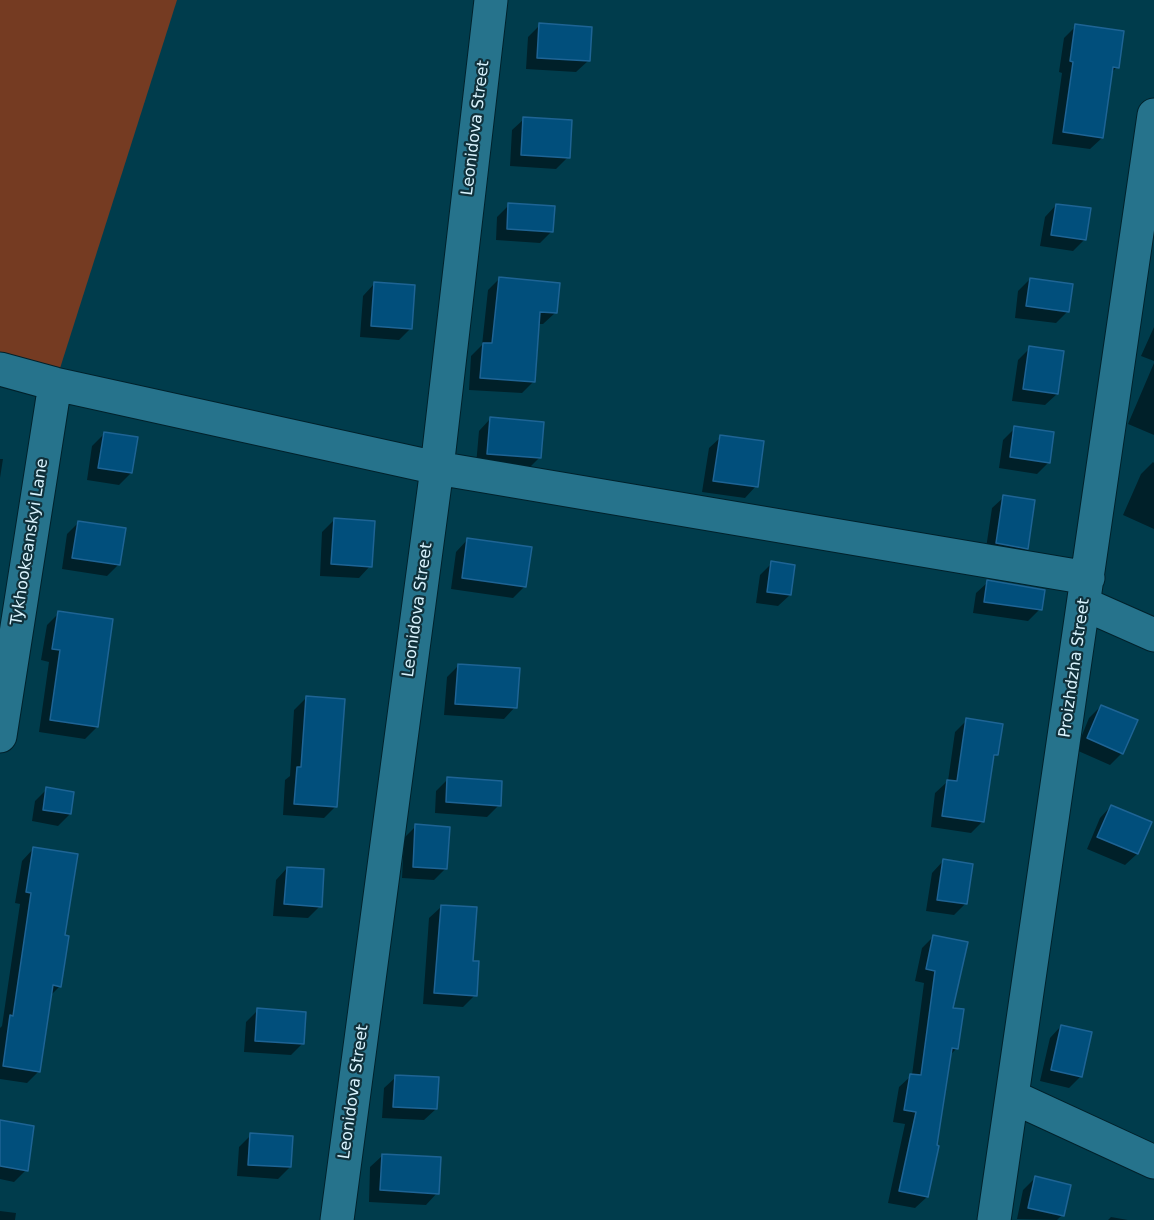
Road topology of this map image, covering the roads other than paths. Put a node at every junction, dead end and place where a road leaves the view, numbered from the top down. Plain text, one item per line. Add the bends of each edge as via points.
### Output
1 (490, 0) edge
2 (1154, 115) edge
3 (0, 369) edge
4 (55, 384) junction
5 (437, 468) junction
6 (1086, 591) junction
7 (1154, 635) edge
8 (0, 736) edge
9 (1013, 1097) junction
10 (1154, 1162) edge
11 (337, 1220) edge
12 (994, 1220) edge

1 - 5 street, Leonidova Street
2 - 6 street, Proizhdzha Street
3 - 4 street
4 - 5 street
4 - 8 street, Tykhookeanskyi Lane
5 - 6 street
5 - 11 street, Leonidova Street
6 - 7 street
6 - 9 street, Proizhdzha Street
9 - 10 street
9 - 12 street, Proizhdzha Street

